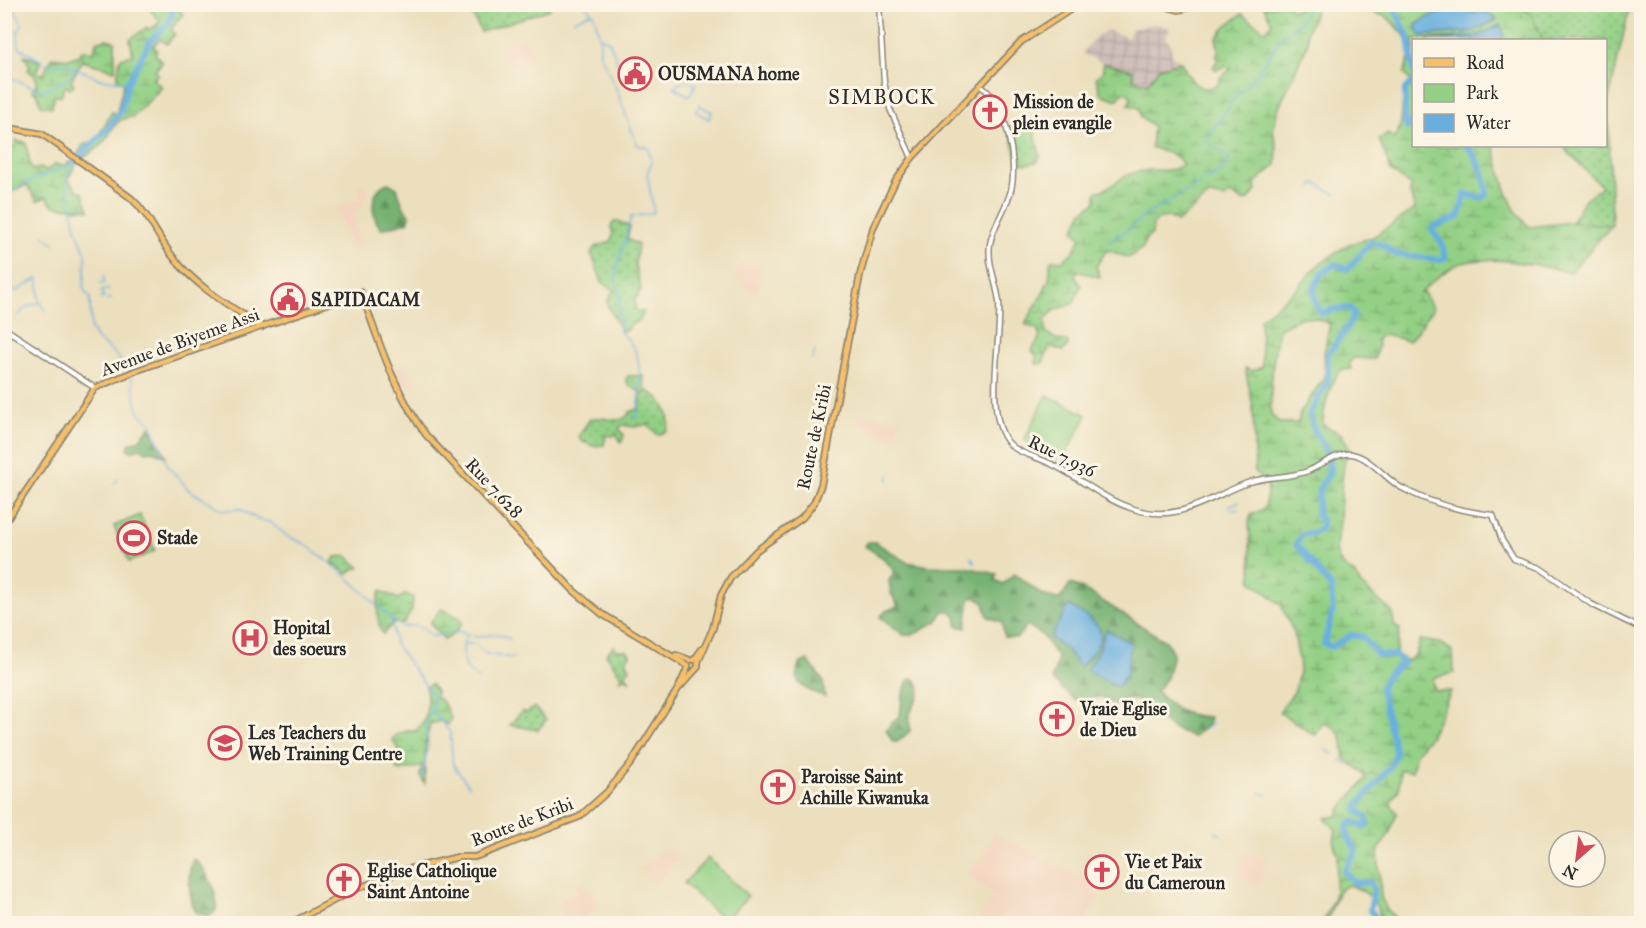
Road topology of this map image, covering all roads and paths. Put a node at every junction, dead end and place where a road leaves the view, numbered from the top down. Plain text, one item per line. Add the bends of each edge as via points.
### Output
1 (879, 4) edge
2 (1079, 4) edge
3 (1157, 4) edge
4 (1200, 4) edge
5 (980, 86) junction
6 (4, 127) edge
7 (912, 159) junction
8 (361, 292) joint
9 (262, 327) junction
10 (4, 328) edge
11 (95, 388) junction
12 (4, 524) edge
13 (1641, 628) edge
14 (692, 663) junction
15 (694, 671) junction
16 (678, 689) junction
17 (289, 924) edge

1 - 7 street via 888,100
2 - 5 main road, Route de Kribi via 1026,38
3 - 4 main road via 1179,10
5 - 7 main road, Route de Kribi
5 - 13 street, Rue 7.936 via 992,96 1001,114 1014,167 1010,196 990,246 999,311 997,409 1001,430 1013,448 1063,469 1126,506 1154,514 1184,511 1249,483 1288,477 1350,454 1414,494 1440,505 1493,515 1514,560 1540,568 1592,604
6 - 9 main road via 42,134 74,155 141,207 184,270
7 - 14 main road, Route de Kribi via 890,190 868,247 828,457 814,503 802,518 757,549 731,578 721,595 713,628
8 - 9 main road, Avenue de Biyeme Assi
8 - 14 main road, Rue 7.628 via 388,369 426,435 574,591 623,627
9 - 11 main road, Avenue de Biyeme Assi
10 - 11 street
11 - 12 main road, Avenue de Biyeme Assi
14 - 15 main road, Rue 7.628
14 - 15 main road, Route de Kribi via 698,666
14 - 16 main road
15 - 16 main road, Route de Kribi
16 - 17 main road, Route de Kribi via 639,754 607,792 579,817 474,857 449,858 405,870 356,889

